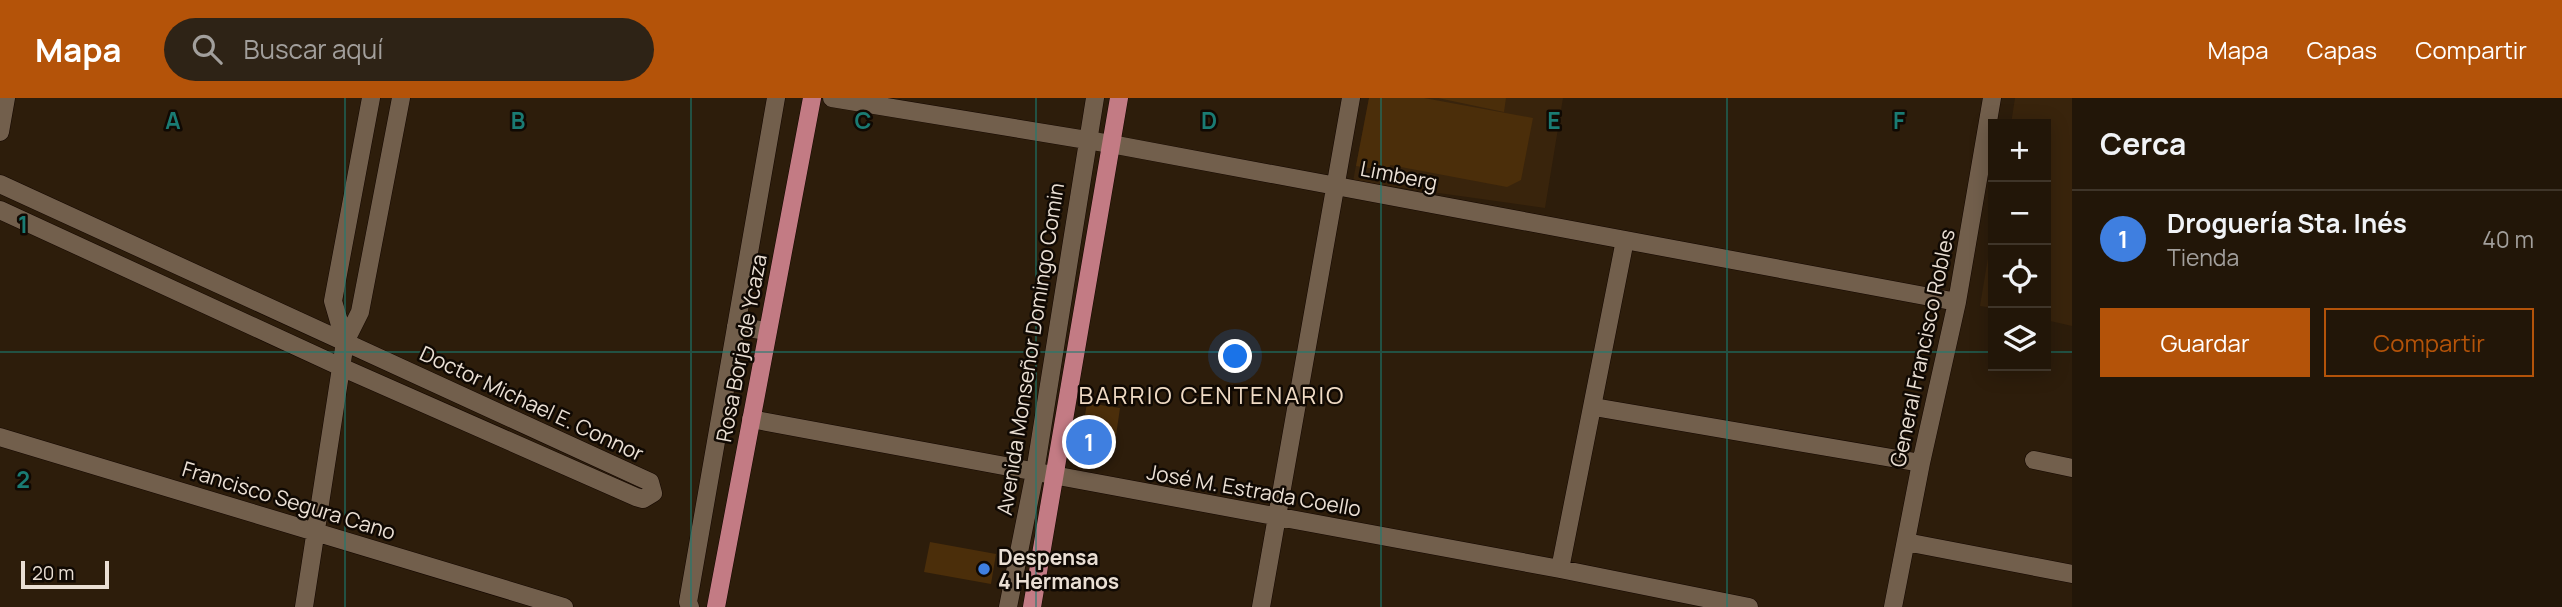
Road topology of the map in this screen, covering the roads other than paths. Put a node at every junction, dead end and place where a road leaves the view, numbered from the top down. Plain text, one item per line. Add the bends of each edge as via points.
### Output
1 (6, 98) edge
2 (372, 98) edge
3 (401, 98) edge
4 (776, 98) edge
5 (812, 98) edge
6 (832, 98) edge
7 (1095, 98) edge
8 (1119, 98) edge
9 (1351, 98) edge
10 (1992, 98) edge
11 (0, 132) edge
12 (1088, 141) junction
13 (1111, 144) junction
14 (0, 184) edge
15 (1335, 186) junction
16 (0, 210) edge
17 (1625, 240) junction
18 (1957, 302) junction
19 (736, 326) junction
20 (767, 331) junction
21 (345, 342) junction
22 (341, 367) junction
23 (1594, 407) junction
24 (751, 419) junction
25 (0, 436) edge
26 (2034, 460) dead end
27 (1921, 463) junction
28 (2072, 468) edge
29 (1035, 472) junction
30 (1056, 477) junction
31 (1276, 517) junction
32 (314, 531) junction
33 (1906, 542) junction
34 (1560, 569) junction
35 (2072, 574) edge
36 (304, 607) edge
37 (564, 607) edge
38 (690, 607) edge
39 (716, 607) edge
40 (1008, 607) edge
41 (1032, 607) edge
42 (1261, 607) edge
43 (1749, 607) edge
44 (1893, 607) edge

1 - 11 street
2 - 21 street via 333,301
3 - 21 street via 360,312
4 - 19 street, Rosa Borja de Ycaza
5 - 20 main road, Rosa Borja de Ycaza
6 - 12 street, Limberg
7 - 12 street, Avenida Monseñor Domingo Comin
8 - 13 main road
9 - 15 street
10 - 18 street, General Francisco Robles
12 - 13 street, Limberg
12 - 29 street, Avenida Monseñor Domingo Comin
13 - 15 street, Limberg
13 - 30 main road
14 - 21 street, Doctor Michael E. Connor
15 - 17 street, Limberg
15 - 31 street
16 - 22 street, Doctor Michael E. Connor
17 - 18 street, Limberg
17 - 23 street
18 - 27 street, General Francisco Robles
19 - 20 street
19 - 38 street, Rosa Borja de Ycaza
20 - 24 main road, Rosa Borja de Ycaza
21 - 22 street
21 - 22 street, Doctor Michael E. Connor via 650,482 653,493 643,499 636,497
22 - 32 street
23 - 27 street
23 - 34 street
24 - 29 street, José M. Estrada Coello
24 - 39 main road, Rosa Borja de Ycaza
25 - 32 street, Francisco Segura Cano
26 - 28 street
27 - 33 street, General Francisco Robles
29 - 30 street, José M. Estrada Coello
29 - 40 street, Avenida Monseñor Domingo Comin
30 - 31 street, José M. Estrada Coello
30 - 41 main road
31 - 34 street, José M. Estrada Coello
31 - 42 street
32 - 36 street
32 - 37 street, Francisco Segura Cano
33 - 35 street
33 - 44 street, General Francisco Robles
34 - 43 street, José M. Estrada Coello

